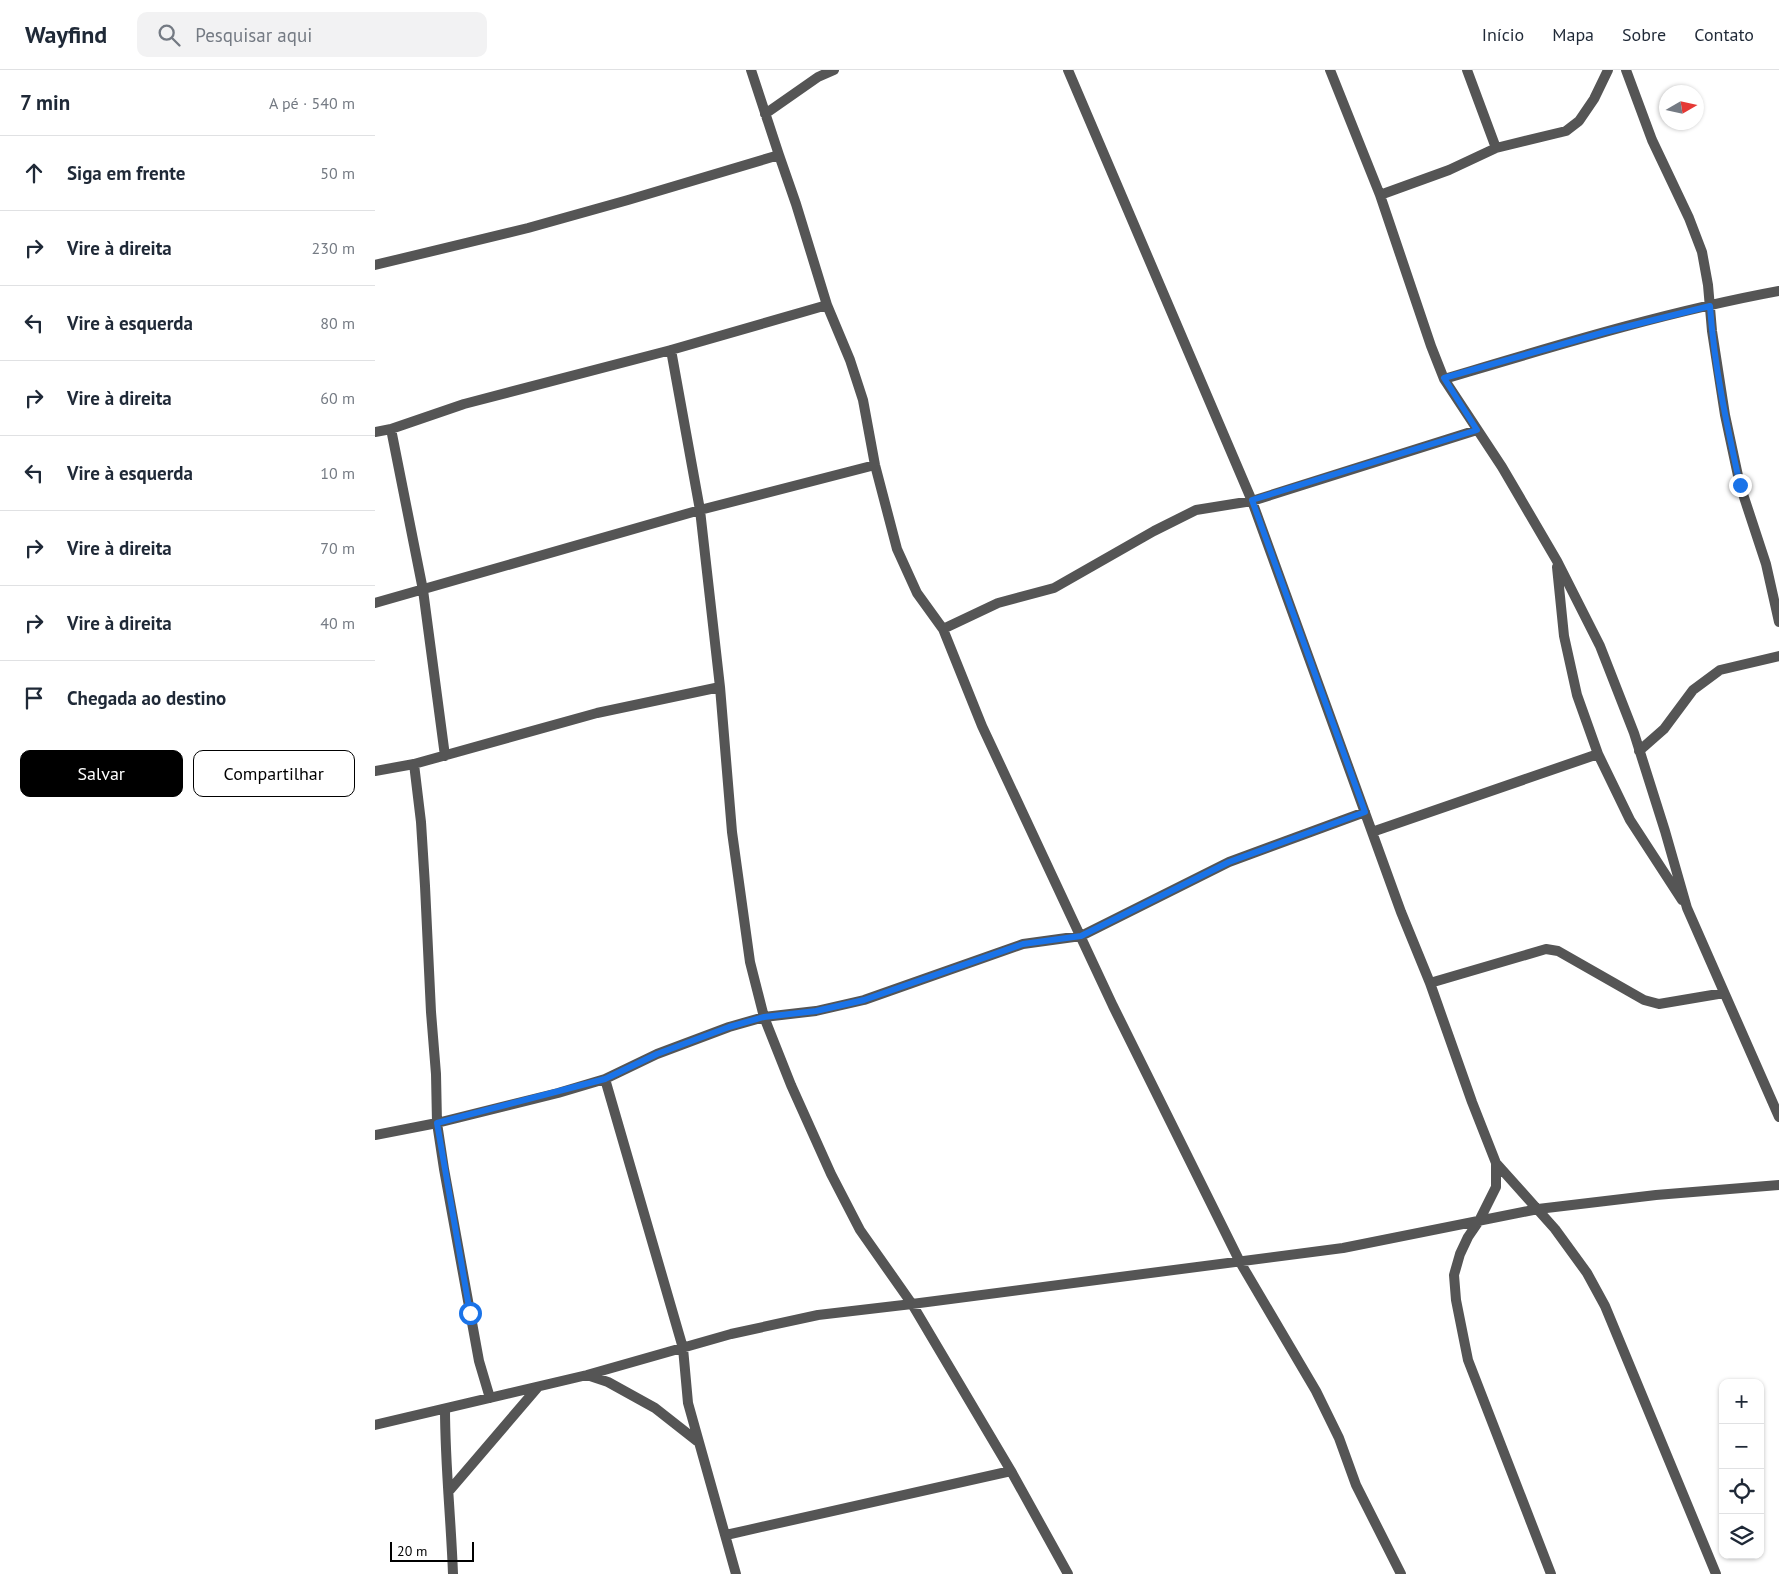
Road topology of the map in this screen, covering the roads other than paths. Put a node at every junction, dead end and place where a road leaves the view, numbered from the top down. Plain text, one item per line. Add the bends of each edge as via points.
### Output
1 (751, 70) edge
2 (835, 70) edge
3 (1068, 70) edge
4 (1330, 70) edge
5 (1467, 70) edge
6 (1608, 70) edge
7 (1626, 70) edge
8 (765, 114) junction
9 (1496, 148) junction
10 (779, 155) junction
11 (1380, 195) junction
12 (375, 265) edge
13 (1779, 291) edge
14 (827, 305) junction
15 (1710, 306) junction
16 (671, 350) junction
17 (1444, 378) junction
18 (391, 428) junction
19 (1477, 430) junction
20 (375, 432) edge
21 (875, 466) junction
22 (1252, 500) junction
23 (700, 510) junction
24 (1557, 561) junction
25 (423, 590) junction
26 (375, 603) edge
27 (1779, 622) edge
28 (943, 628) junction
29 (1779, 656) edge
30 (720, 687) junction
31 (1639, 750) junction
32 (1598, 754) junction
33 (445, 756) junction
34 (414, 764) junction
35 (375, 772) edge
36 (1365, 812) junction
37 (1372, 832) junction
38 (1687, 908) junction
39 (1081, 936) junction
40 (1430, 983) junction
41 (1724, 993) junction
42 (764, 1017) junction
43 (605, 1079) junction
44 (1779, 1117) edge
45 (437, 1123) junction
46 (375, 1135) edge
47 (1496, 1163) junction
48 (1779, 1185) edge
49 (1538, 1209) junction
50 (1479, 1221) junction
51 (1240, 1262) junction
52 (912, 1304) junction
53 (683, 1348) junction
54 (587, 1375) junction
55 (538, 1387) junction
56 (490, 1398) junction
57 (445, 1409) junction
58 (375, 1425) edge
59 (697, 1441) junction
60 (1011, 1471) junction
61 (449, 1491) junction
62 (726, 1535) junction
63 (453, 1574) edge
64 (736, 1574) edge
65 (1068, 1574) edge
66 (1401, 1574) edge
67 (1551, 1574) edge
68 (1716, 1574) edge

1 - 8 street
2 - 8 street via 818,77
3 - 22 street
4 - 11 street
5 - 9 street
6 - 9 street via 1579,121 1565,131
7 - 15 street via 1652,140 1702,252
8 - 10 street
9 - 11 street via 1449,170
10 - 12 street via 528,228
10 - 14 street
11 - 17 street
13 - 15 street
14 - 16 street
14 - 21 street via 863,400
15 - 17 street
15 - 27 street via 1725,415 1740,485 1766,564
16 - 18 street via 464,404
16 - 23 street
17 - 19 street
18 - 20 street
18 - 25 street
19 - 22 street
19 - 24 street
21 - 23 street
21 - 28 street via 897,549 917,593
22 - 28 street via 1196,510 1054,588 998,603
22 - 36 street
23 - 25 street
23 - 30 street
24 - 31 street via 1600,646
24 - 32 street via 1564,636 1577,695
25 - 26 street
25 - 33 street
28 - 39 street via 982,726
29 - 31 street via 1720,670 1693,690 1664,729
30 - 33 street via 597,713
30 - 42 street via 732,832 750,962
31 - 38 street
32 - 37 street
32 - 38 street via 1630,820
33 - 34 street
34 - 35 street
34 - 45 street via 424,868
36 - 37 street
36 - 39 street via 1229,862
37 - 40 street
38 - 41 street
39 - 42 street via 1023,944 864,1000 816,1011
39 - 51 street
40 - 41 street via 1546,949 1558,951 1644,1000 1659,1004
40 - 47 street
41 - 44 street
42 - 43 street via 657,1054
42 - 52 street via 831,1174 860,1230
43 - 45 street
43 - 53 street
45 - 46 street
45 - 56 street via 479,1361
47 - 49 street
47 - 50 street via 1496,1187
48 - 49 street
49 - 50 street
49 - 68 street via 1587,1273 1605,1306
50 - 51 street via 1343,1248
50 - 67 street via 1467,1237 1454,1275 1468,1360
51 - 52 street
51 - 66 street via 1316,1391 1339,1438 1356,1485
52 - 53 street via 818,1315
52 - 60 street
53 - 54 street
53 - 59 street via 687,1403
54 - 55 street
54 - 59 street via 655,1408
55 - 56 street
55 - 61 street
56 - 57 street
57 - 58 street
57 - 61 street
59 - 62 street
60 - 62 street
60 - 65 street
61 - 63 street
62 - 64 street

